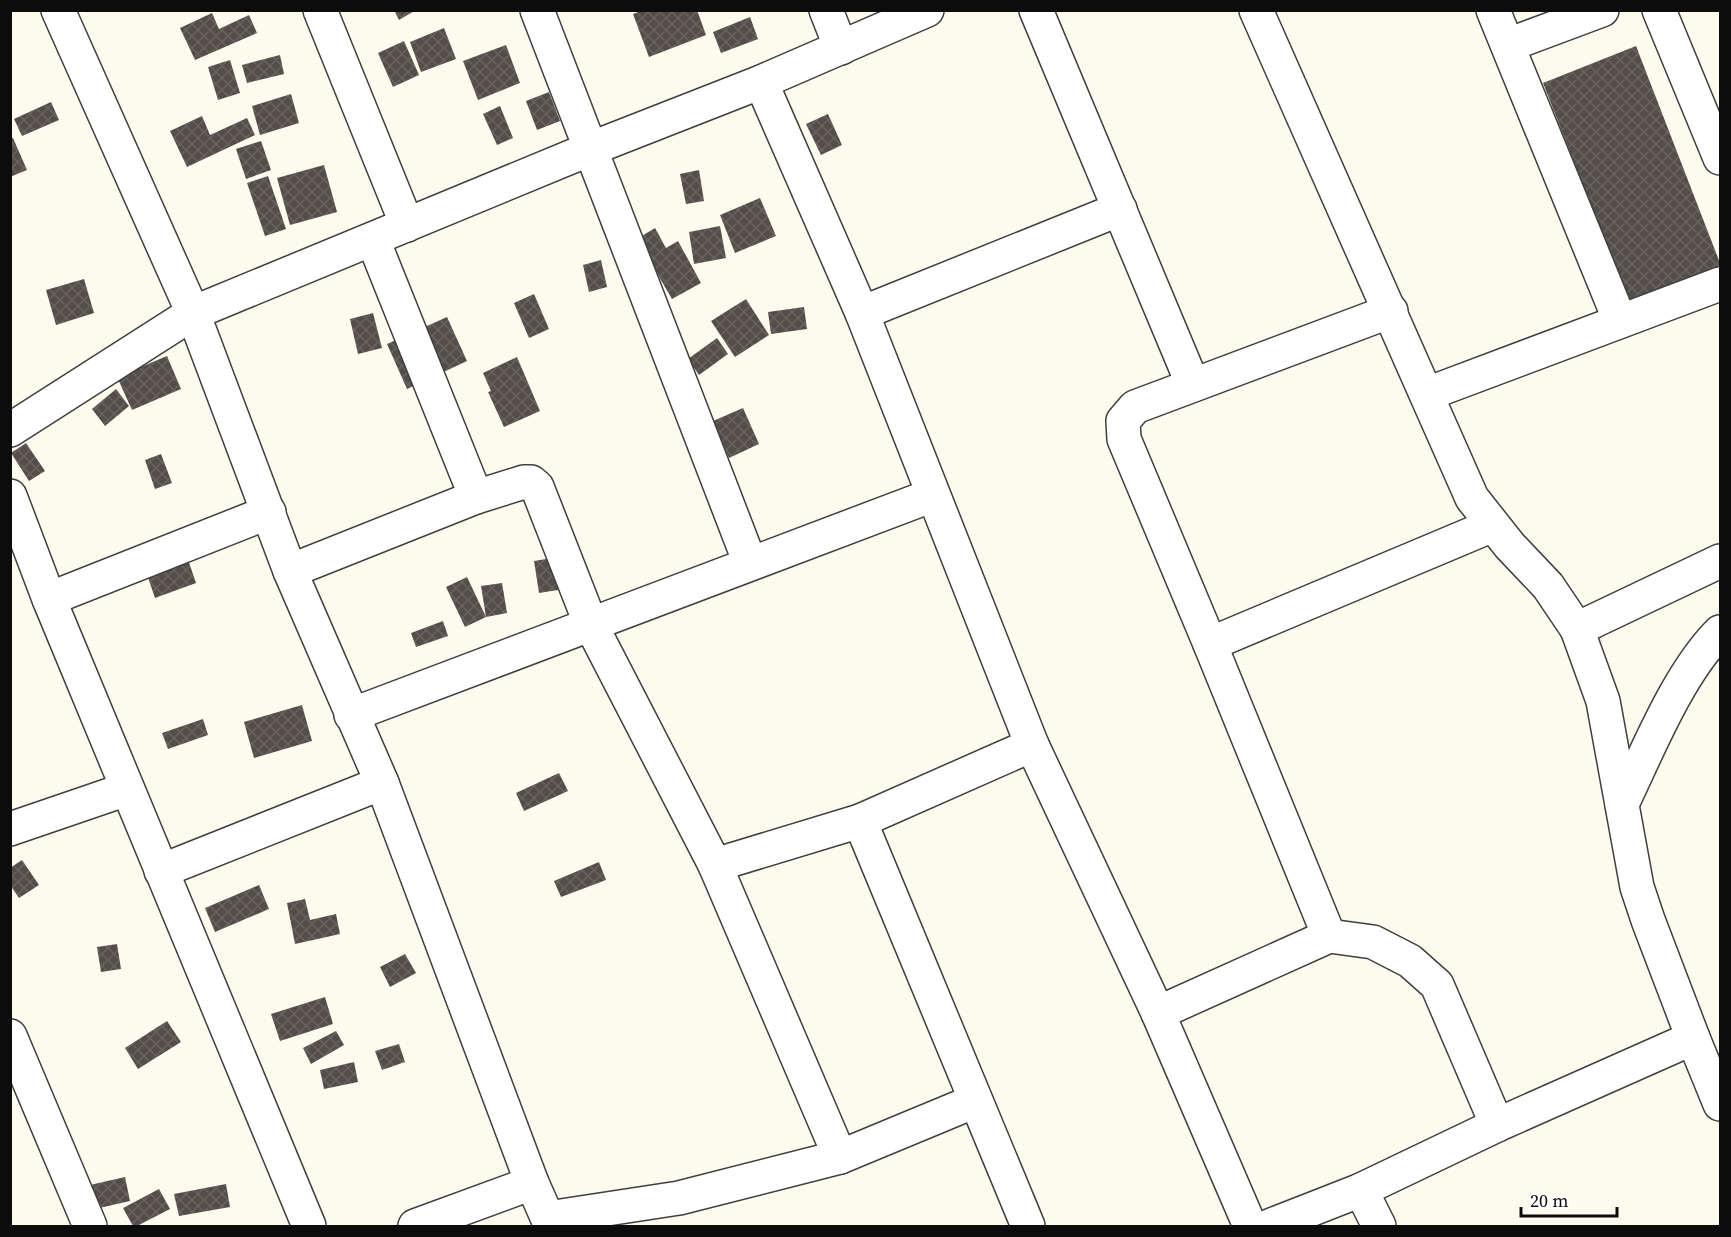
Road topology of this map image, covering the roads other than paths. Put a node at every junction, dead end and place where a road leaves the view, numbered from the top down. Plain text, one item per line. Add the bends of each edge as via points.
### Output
1 (58, 10) edge
2 (320, 10) edge
3 (537, 10) edge
4 (826, 10) edge
5 (927, 10) edge
6 (1036, 10) edge
7 (1256, 10) edge
8 (1493, 10) edge
9 (1602, 10) edge
10 (1659, 10) edge
11 (1508, 45) junction
12 (841, 48) junction
13 (761, 82) junction
14 (590, 149) junction
15 (1720, 158) edge
16 (1120, 209) junction
17 (407, 225) junction
18 (373, 240) junction
19 (1720, 284) edge
20 (1391, 311) junction
21 (193, 313) junction
22 (862, 313) junction
23 (1620, 321) junction
24 (1193, 385) junction
25 (1427, 394) junction
26 (10, 429) edge
27 (933, 495) junction
28 (10, 496) edge
29 (476, 497) junction
30 (269, 512) junction
31 (1493, 525) junction
32 (1720, 561) edge
33 (750, 563) junction
34 (290, 571) junction
35 (49, 599) junction
36 (591, 625) junction
37 (1577, 629) junction
38 (1720, 632) edge
39 (1210, 644) junction
40 (351, 715) junction
41 (1032, 745) junction
42 (382, 783) junction
43 (127, 789) junction
44 (1622, 804) junction
45 (860, 821) junction
46 (10, 829) edge
47 (715, 865) junction
48 (161, 870) junction
49 (1329, 936) junction
50 (1158, 1013) junction
51 (10, 1036) edge
52 (1693, 1038) junction
53 (975, 1101) junction
54 (1720, 1104) edge
55 (1497, 1125) junction
56 (840, 1157) junction
57 (532, 1183) junction
58 (1361, 1190) junction
59 (550, 1222) edge
60 (90, 1227) edge
61 (309, 1227) edge
62 (415, 1227) edge
63 (1028, 1227) edge
64 (1250, 1227) edge
65 (1269, 1227) edge
66 (1378, 1227) edge

1 - 21 street
2 - 17 street
3 - 14 street
4 - 12 street
5 - 12 street
6 - 16 street
7 - 20 street
8 - 11 street
9 - 11 street
10 - 15 street
11 - 23 street
12 - 13 street
13 - 14 street
13 - 22 street
14 - 17 street
14 - 33 street
16 - 22 street
16 - 24 street
17 - 18 street
18 - 21 street
18 - 29 street
19 - 23 street
20 - 24 street
20 - 25 street
21 - 26 street
21 - 30 street
22 - 27 street
23 - 25 street
24 - 39 street via 1135,407 1123,421 1123,430
25 - 31 street via 1472,498
27 - 33 street
27 - 41 street
28 - 35 street
29 - 34 street
29 - 36 street via 524,482 537,487
30 - 34 street
30 - 35 street
31 - 37 street via 1548,586
31 - 39 street
32 - 37 street
33 - 36 street
34 - 40 street
35 - 43 street
36 - 40 street
36 - 47 street
37 - 44 street via 1603,701
38 - 44 street via 1681,686
39 - 49 street
40 - 42 street
41 - 45 street
41 - 50 street
42 - 48 street
42 - 57 street
43 - 46 street
43 - 48 street
44 - 52 street via 1637,886
45 - 47 street
45 - 53 street
47 - 56 street
48 - 61 street
49 - 50 street
49 - 55 street via 1373,942 1410,961 1437,985
50 - 64 street
51 - 60 street
52 - 54 street
52 - 55 street
53 - 56 street
53 - 63 street
55 - 58 street
56 - 59 street via 679,1198
57 - 59 street
57 - 62 street
58 - 65 street
58 - 66 street

